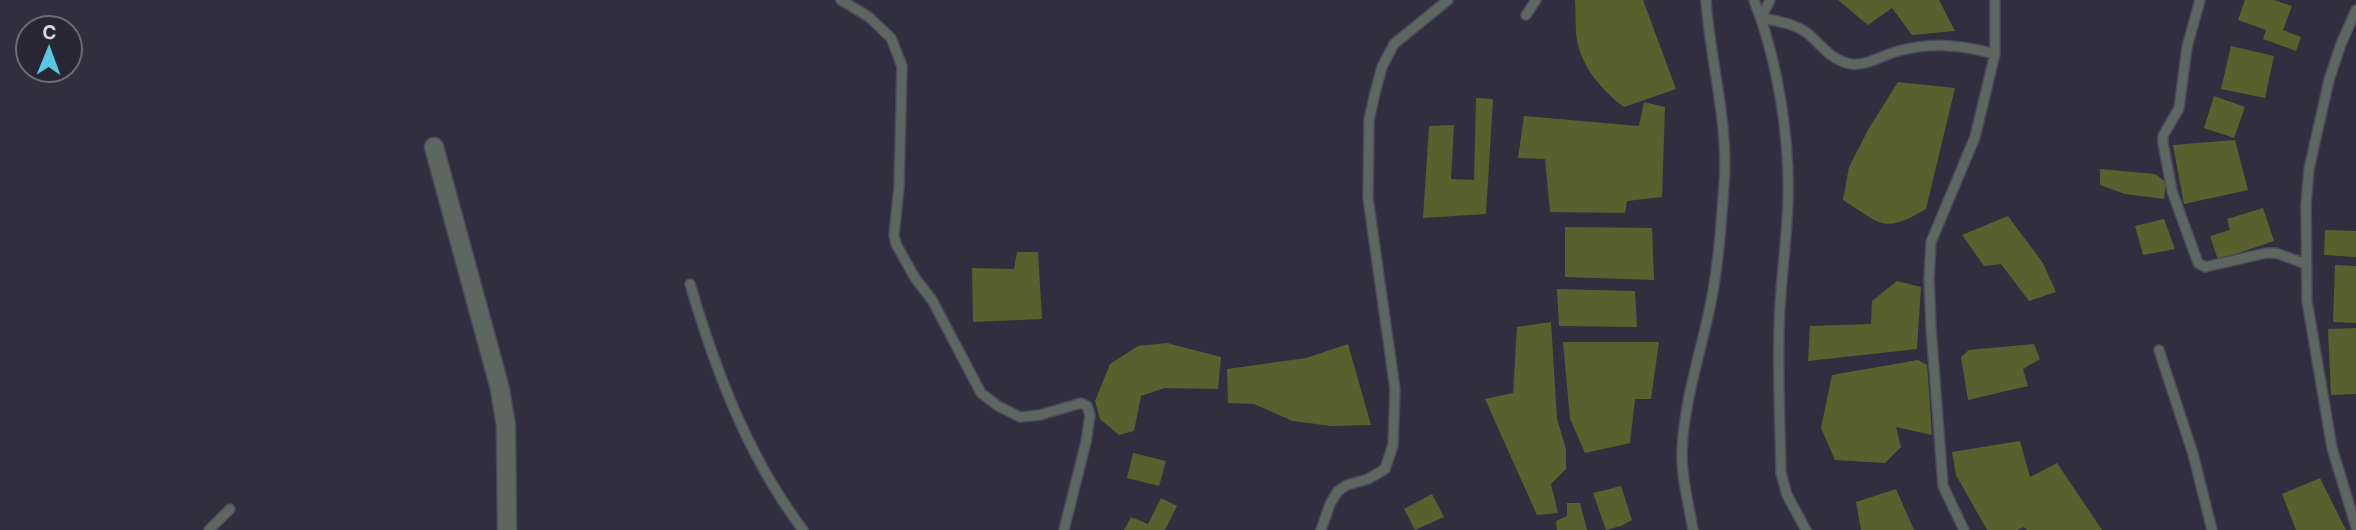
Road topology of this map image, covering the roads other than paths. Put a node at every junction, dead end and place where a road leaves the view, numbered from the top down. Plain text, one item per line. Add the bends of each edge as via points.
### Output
1 (841, 0) edge
2 (1448, 0) edge
3 (1536, 0) edge
4 (1706, 0) edge
5 (1754, 0) edge
6 (1770, 0) edge
7 (1995, 0) edge
8 (2200, 0) edge
9 (2356, 10) edge
10 (1527, 15) dead end
11 (1761, 18) junction
12 (1995, 54) junction
13 (434, 147) dead end
14 (2306, 264) junction
15 (690, 284) dead end
16 (2159, 350) dead end
17 (230, 509) dead end
18 (2356, 527) edge
19 (209, 530) edge
20 (507, 530) edge
21 (803, 530) edge
22 (1064, 530) edge
23 (1321, 530) edge
24 (1693, 530) edge
25 (1806, 530) edge
26 (1964, 530) edge
27 (2212, 530) edge

1 - 22 lane via 891,38 902,66 894,235 981,393 1020,417 1081,403 1087,406 1086,442
2 - 23 lane via 1394,44 1375,93 1368,198 1395,389 1392,445 1385,469 1338,491
3 - 10 lane
4 - 24 lane via 1724,130 1724,180 1716,269 1688,392 1681,454
5 - 11 lane
6 - 11 lane
7 - 12 lane
8 - 14 lane via 2187,47 2179,108 2163,135 2172,191 2198,263 2204,267 2276,253
9 - 14 lane via 2341,44 2309,169
11 - 12 lane via 1789,24 1828,54 1850,64 1927,45
11 - 25 lane via 1780,98 1787,153 1779,332 1781,473
12 - 26 lane via 1975,137 1931,242 1931,328 1943,486
13 - 20 street via 499,389 506,426
14 - 18 lane via 2306,301 2330,435
15 - 21 lane via 732,408 756,457
16 - 27 lane
17 - 19 lane

